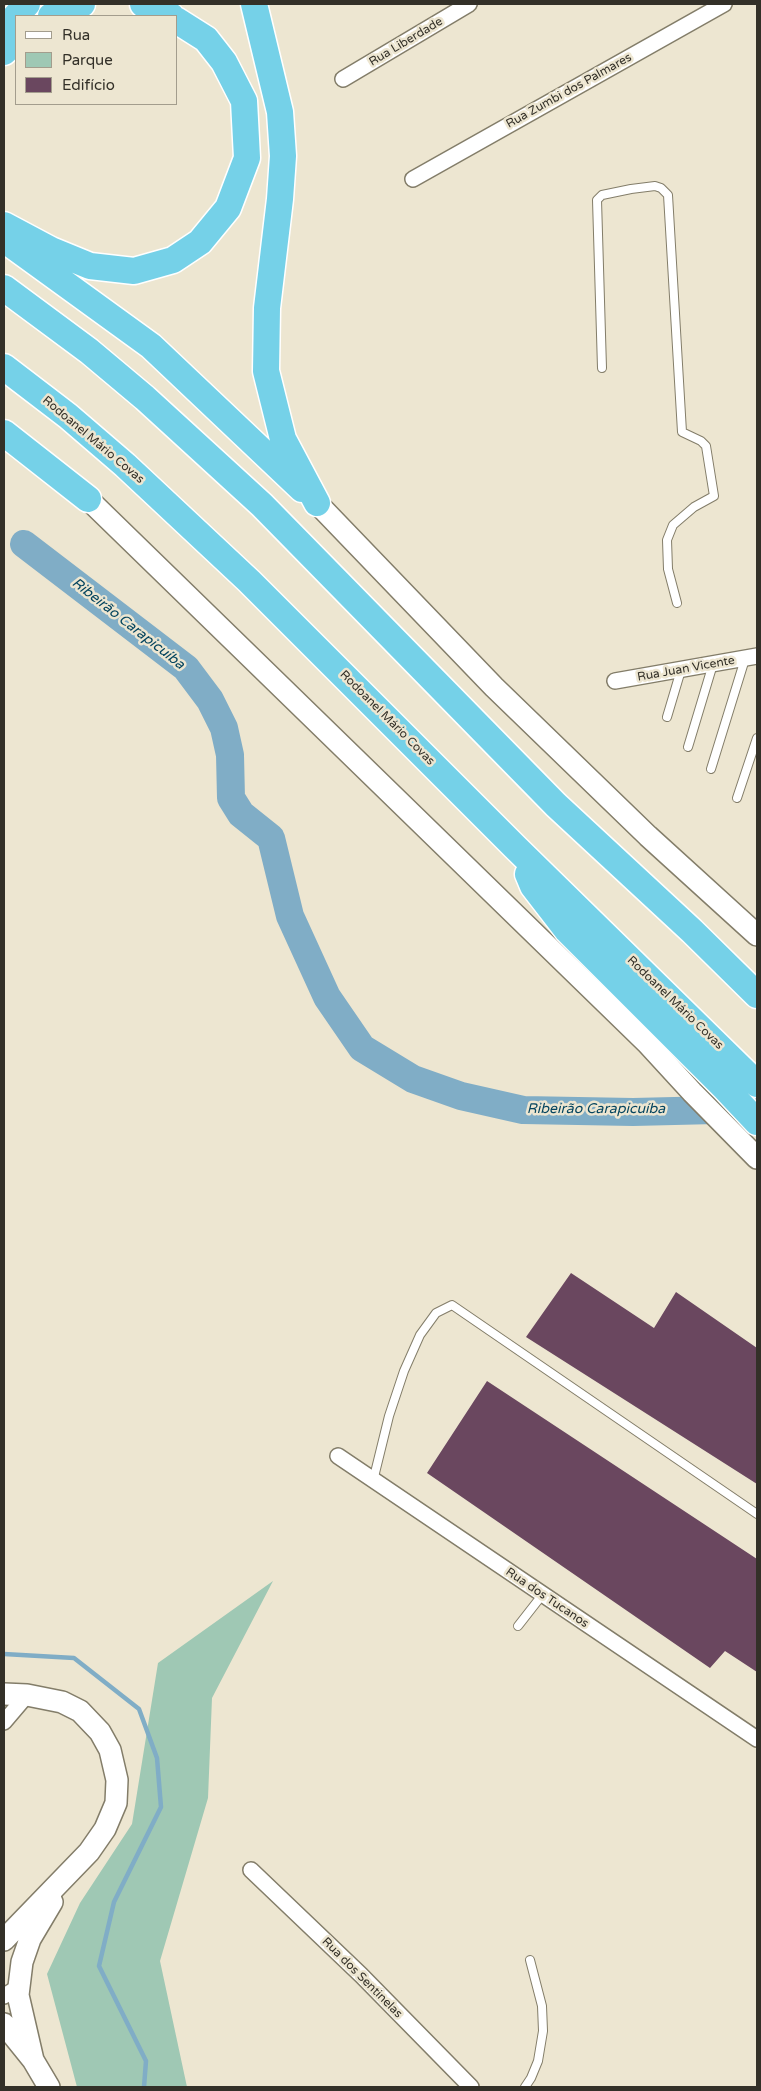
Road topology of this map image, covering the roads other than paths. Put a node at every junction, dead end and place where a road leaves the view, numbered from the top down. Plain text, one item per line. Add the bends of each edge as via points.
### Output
1 (27, 4) edge
2 (82, 4) edge
3 (143, 4) edge
4 (254, 4) edge
5 (469, 4) edge
6 (724, 4) edge
7 (17, 15) edge
8 (53, 15) edge
9 (169, 15) edge
10 (15, 17) edge
11 (178, 21) edge
12 (4, 29) edge
13 (15, 42) edge
14 (4, 52) edge
15 (343, 80) dead end
16 (413, 179) dead end
17 (4, 225) edge
18 (4, 239) edge
19 (4, 288) edge
20 (4, 367) edge
21 (602, 368) dead end
22 (4, 433) edge
23 (4, 449) edge
24 (88, 499) junction
25 (317, 503) junction
26 (677, 603) dead end
27 (751, 658) edge
28 (713, 664) junction
29 (681, 670) junction
30 (615, 681) dead end
31 (667, 717) dead end
32 (757, 738) edge
33 (688, 747) dead end
34 (712, 769) dead end
35 (736, 798) dead end
36 (515, 847) junction
37 (757, 935) edge
38 (757, 995) edge
39 (757, 1084) edge
40 (757, 1122) edge
41 (757, 1158) edge
42 (338, 1456) dead end
43 (374, 1481) junction
44 (757, 1514) edge
45 (543, 1594) junction
46 (518, 1626) dead end
47 (4, 1694) edge
48 (26, 1695) junction
49 (4, 1722) edge
50 (757, 1739) edge
51 (251, 1870) dead end
52 (67, 1876) junction
53 (4, 1940) edge
54 (530, 1960) dead end
55 (11, 1991) edge
56 (4, 2024) edge
57 (33, 2060) junction
58 (49, 2087) edge
59 (471, 2087) edge
60 (525, 2087) edge

1 - 7 highway
2 - 8 highway
3 - 9 highway
4 - 25 highway via 280,112 283,156 267,308 266,371 284,439
5 - 15 street, Rua Liberdade
6 - 16 street, Rua Zumbi dos Palmares
10 - 12 highway
11 - 17 highway via 206,39 224,62 244,101 247,158 228,208 200,242 173,260 134,271 90,266
13 - 14 highway
18 - 25 highway via 151,346
19 - 38 highway via 89,351 145,398 262,505 556,805 692,930
20 - 36 highway, Rodoanel Mário Covas via 125,465 249,581
21 - 26 lane via 597,200 602,195 631,189 661,188 668,195 682,432 701,440 706,446 714,496 673,524 667,540 668,569
22 - 24 highway
23 - 24 highway
24 - 41 main road via 647,1044
25 - 37 main road via 494,687 648,836
27 - 28 street, Rua Juan Vicente
27 - 34 lane
28 - 29 street, Rua Juan Vicente
28 - 33 lane
29 - 30 street, Rua Juan Vicente
29 - 31 lane
32 - 35 lane
36 - 39 highway, Rodoanel Mário Covas
36 - 40 highway via 533,886 567,930
42 - 43 street, Rua dos Tucanos
43 - 44 lane via 389,1416 404,1371 420,1336 436,1313 452,1305
43 - 45 street, Rua dos Tucanos
45 - 46 lane
45 - 50 street, Rua dos Tucanos
47 - 48 main road
48 - 49 street
48 - 52 main road via 62,1702 80,1711 100,1732 110,1750 117,1780 116,1803 105,1829
51 - 59 street, Rua dos Sentinelas
52 - 53 main road
52 - 55 main road via 30,1938
54 - 60 lane via 542,2006 543,2031 538,2061
55 - 57 main road via 18,1995
56 - 57 main road
57 - 58 main road

